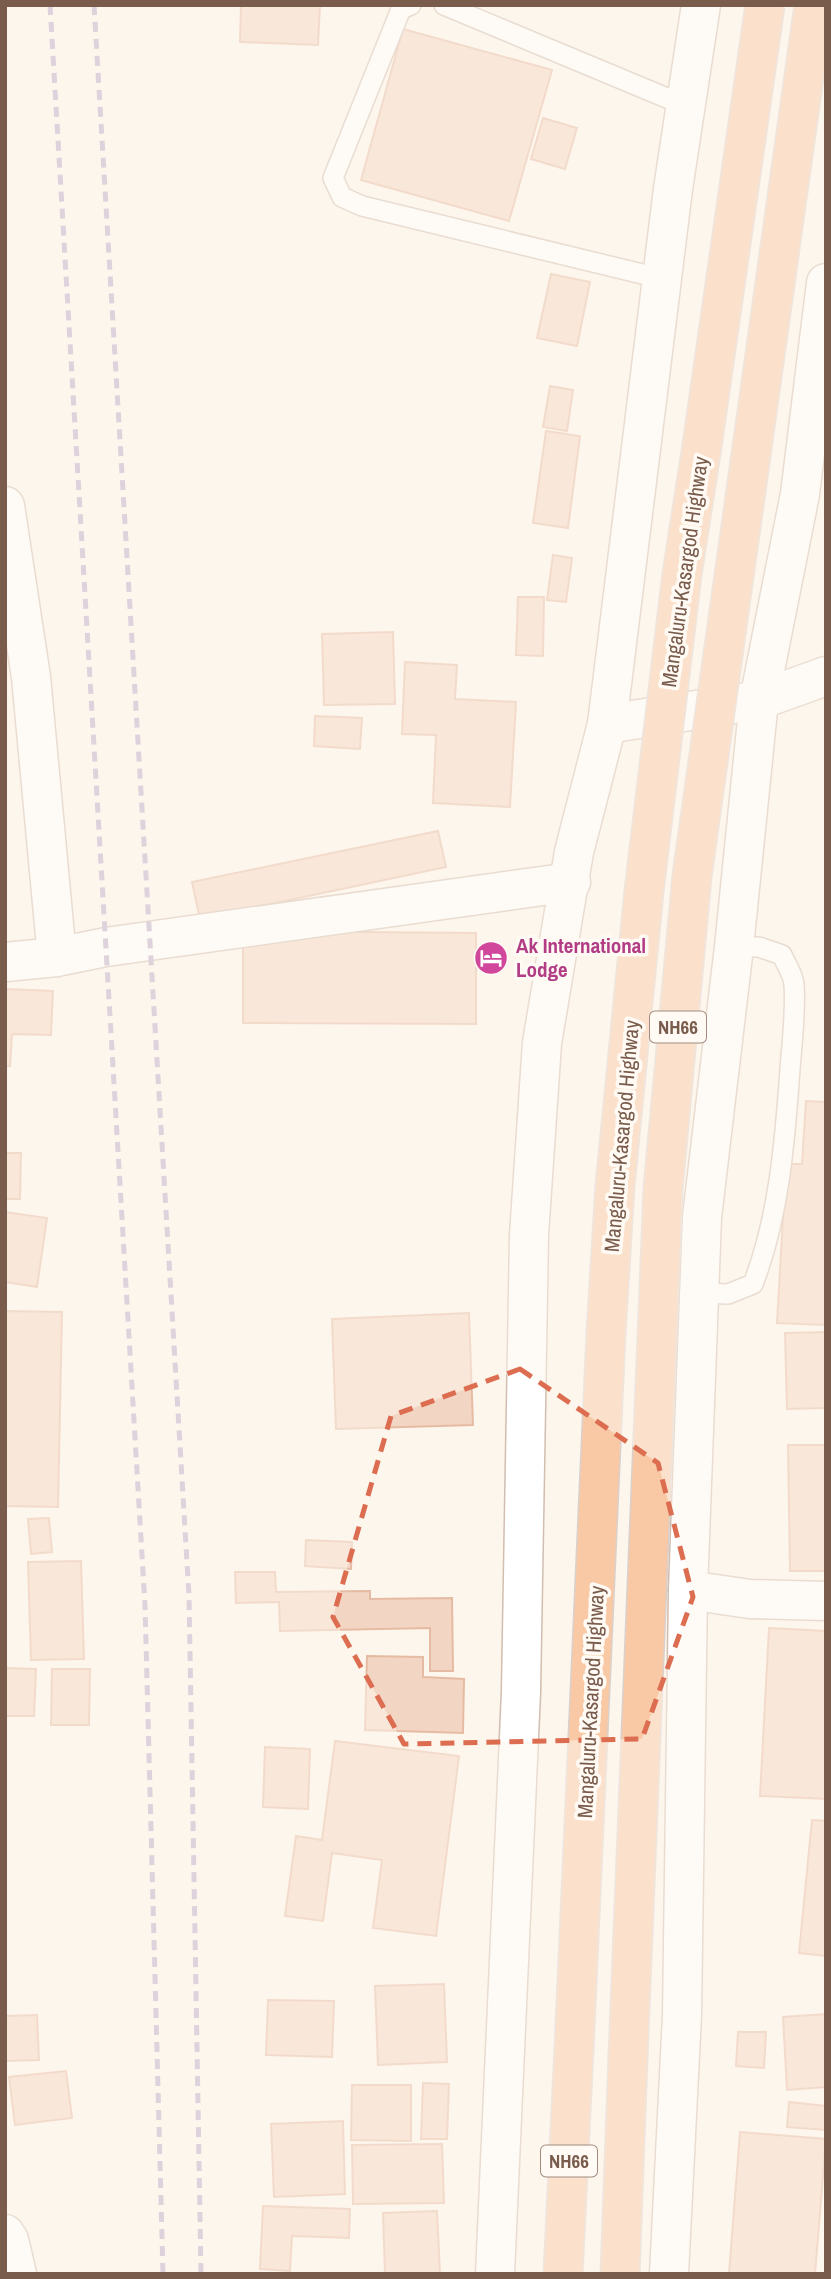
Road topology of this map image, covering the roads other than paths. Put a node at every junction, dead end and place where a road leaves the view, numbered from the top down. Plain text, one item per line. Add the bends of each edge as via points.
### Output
1 (411, 5) edge
2 (444, 5) edge
3 (701, 5) edge
4 (765, 5) edge
5 (814, 5) edge
6 (686, 106) junction
7 (663, 279) junction
8 (826, 283) edge
9 (5, 506) edge
10 (826, 676) edge
11 (759, 701) junction
12 (607, 724) junction
13 (571, 882) junction
14 (733, 947) junction
15 (57, 957) junction
16 (5, 962) edge
17 (699, 1293) junction
18 (688, 1590) junction
19 (826, 1601) edge
20 (5, 2234) edge
21 (17, 2274) edge
22 (495, 2274) edge
23 (563, 2274) edge
24 (620, 2274) edge
25 (669, 2274) edge

1 - 7 lane via 401,9 333,178 342,197 362,206
2 - 6 lane
3 - 6 street
4 - 23 highway, Mangaluru-Kasargod Highway / NH66, bridge via 682,574 615,1186
5 - 24 highway, NH66, bridge via 692,876 664,1176
6 - 7 street
7 - 12 street
8 - 11 street via 800,494
9 - 15 street via 31,677
10 - 11 street
11 - 12 street
11 - 14 street
12 - 13 street via 574,852
13 - 15 street
13 - 22 street via 542,1043 530,1236 521,1692
14 - 17 street via 702,1217
14 - 17 lane via 759,947 782,955 794,981 786,1125 775,1203 753,1284 727,1294
15 - 16 street
17 - 18 street
18 - 19 street via 750,1599
18 - 25 street via 682,2015
20 - 21 street

